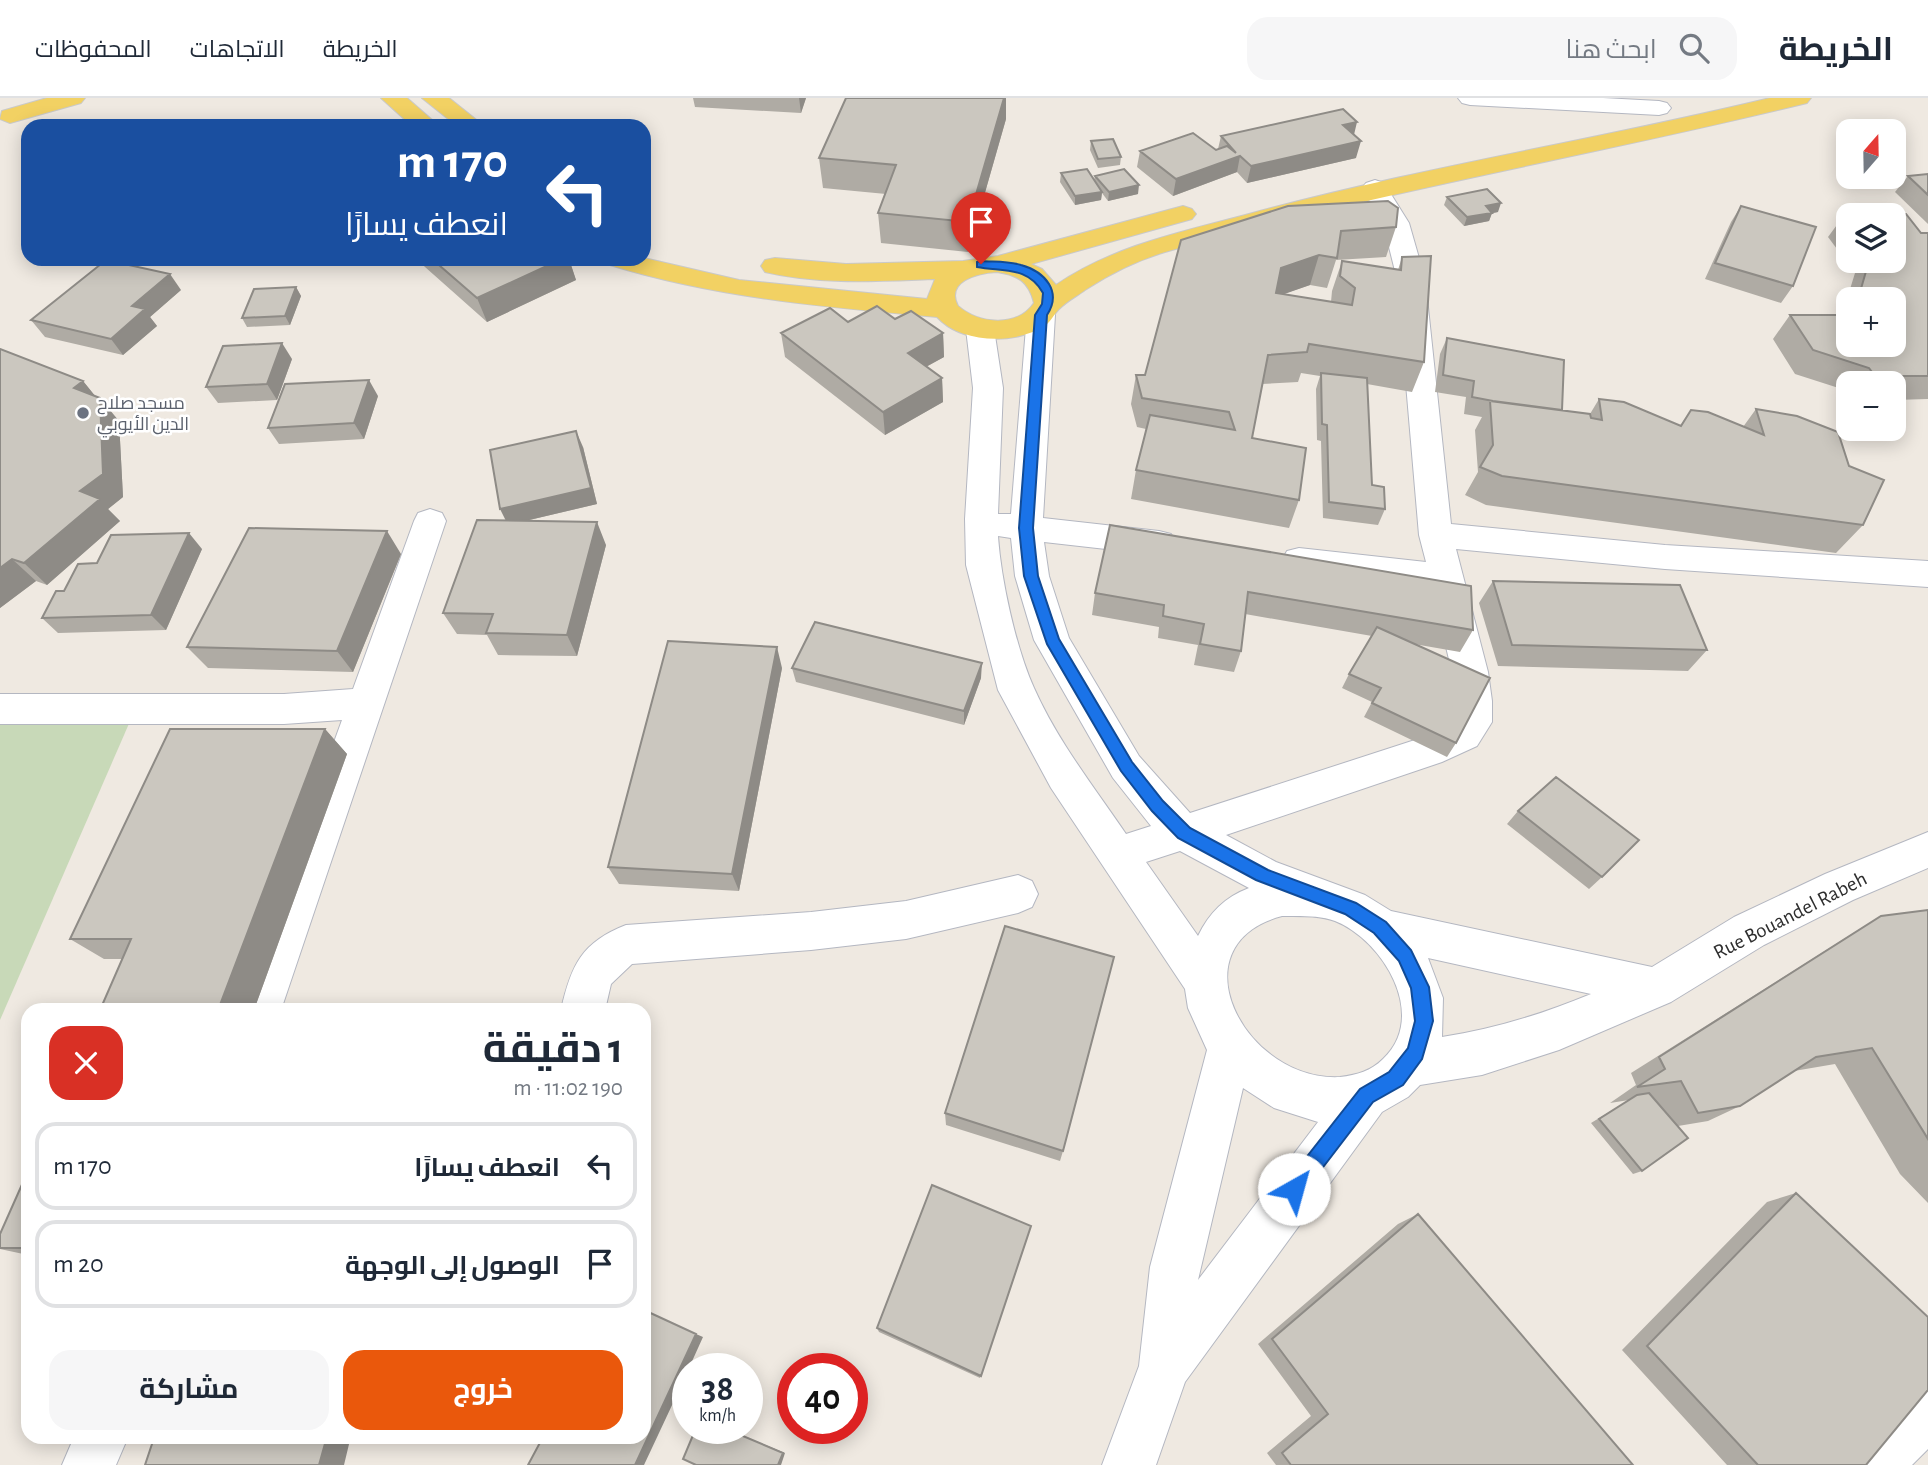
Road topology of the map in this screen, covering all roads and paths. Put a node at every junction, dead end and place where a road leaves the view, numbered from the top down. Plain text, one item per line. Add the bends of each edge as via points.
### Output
1 (26, 98) edge
2 (73, 98) edge
3 (393, 98) edge
4 (434, 98) edge
5 (1470, 98) edge
6 (1708, 98) edge
7 (1799, 98) edge
8 (1659, 108) junction
9 (419, 119) edge
10 (462, 119) edge
11 (5, 121) edge
12 (1375, 188) junction
13 (651, 243) edge
14 (678, 250) dead end
15 (747, 262) dead end
16 (999, 264) junction
17 (647, 266) edge
18 (965, 269) junction
19 (945, 309) junction
20 (1044, 310) junction
21 (981, 329) junction
22 (430, 521) dead end
23 (981, 523) junction
24 (1026, 528) junction
25 (1436, 535) junction
26 (1188, 547) edge
27 (1270, 556) edge
28 (1928, 574) edge
29 (1446, 577) junction
30 (367, 703) junction
31 (0, 709) edge
32 (1184, 833) junction
33 (1928, 850) edge
34 (1118, 854) junction
35 (1018, 894) dead end
36 (1316, 898) junction
37 (1380, 928) junction
38 (1206, 983) junction
39 (1656, 988) junction
40 (261, 1003) edge
41 (584, 1003) edge
42 (1230, 1048) junction
43 (1407, 1065) junction
44 (1366, 1096) junction
45 (1165, 1366) junction
46 (1928, 1412) edge
47 (98, 1444) edge
48 (89, 1465) edge
49 (1129, 1465) edge
50 (1874, 1465) edge

1 - 11 main road
2 - 11 main road
3 - 9 main road
4 - 10 main road
5 - 8 street
6 - 8 main road
7 - 12 main road
8 - 16 main road via 1217,205
12 - 20 main road via 1148,248 1094,273
12 - 25 street via 1396,223 1411,279
13 - 14 main road
15 - 18 main road via 796,270
16 - 18 main road
16 - 20 main road via 1032,273 1043,282 1049,293
17 - 19 main road via 777,293
18 - 19 main road via 943,287
19 - 21 main road via 953,318
20 - 21 main road via 1014,328
20 - 24 street
21 - 23 street via 988,388
22 - 30 street
23 - 24 street
23 - 34 street via 983,565 1016,690 1065,777
24 - 26 street
24 - 32 street via 1031,576 1052,640 1126,767
25 - 28 street via 1665,557
25 - 29 street
27 - 29 street
29 - 32 street via 1474,701 1473,722 1464,735 1429,751
30 - 31 street via 284,709
30 - 40 street
32 - 34 street
32 - 36 street
33 - 39 street, Rue Bouandel Rabeh via 1749,931
34 - 38 street
35 - 41 street via 906,920 626,945 606,955 590,976
36 - 37 street via 1350,908
36 - 38 street via 1282,897 1251,906 1227,925 1211,951
37 - 39 street
37 - 43 street via 1405,955 1420,987 1424,1021 1416,1053
38 - 42 street via 1212,1016
39 - 43 street, Rue Bouandel Rabeh via 1559,1029 1482,1053
42 - 44 street via 1258,1075 1293,1093 1331,1100
42 - 45 street via 1175,1267
43 - 44 street via 1396,1079
44 - 45 street
45 - 49 street
46 - 50 street
47 - 48 street

